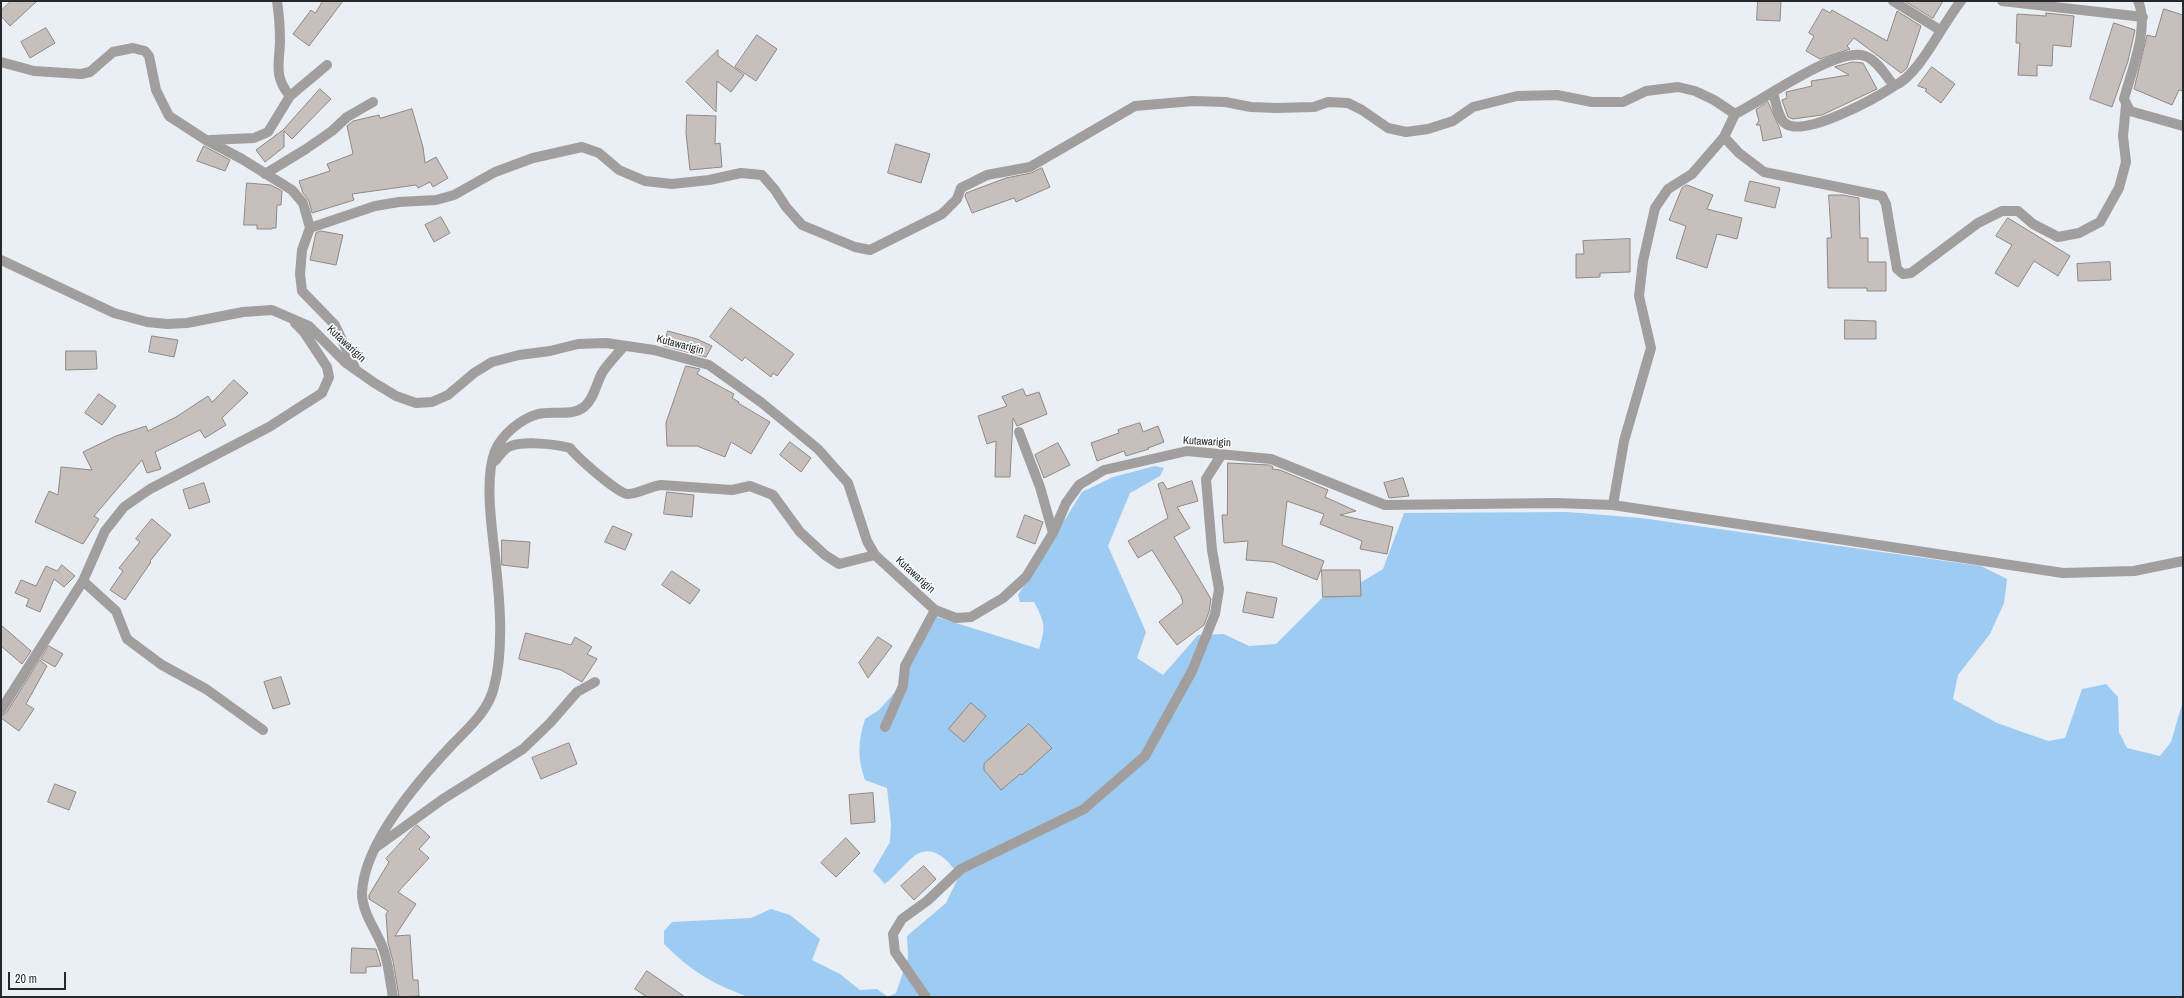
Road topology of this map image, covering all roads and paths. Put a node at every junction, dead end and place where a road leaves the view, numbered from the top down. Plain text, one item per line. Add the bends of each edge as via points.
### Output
1 (277, 1) edge
2 (1893, 1) edge
3 (1961, 1) edge
4 (2002, 1) edge
5 (2138, 1) edge
6 (2143, 17) junction
7 (1940, 30) junction
8 (1, 62) edge
9 (326, 65) dead end
10 (1894, 86) junction
11 (1773, 93) junction
12 (290, 96) junction
13 (373, 102) dead end
14 (2126, 105) junction
15 (1735, 114) junction
16 (2183, 126) edge
17 (1724, 137) junction
18 (206, 140) junction
19 (265, 174) junction
20 (310, 228) junction
21 (1, 260) edge
22 (290, 317) junction
23 (624, 346) junction
24 (356, 370) junction
25 (1019, 432) dead end
26 (1222, 454) junction
27 (492, 464) junction
28 (1613, 505) junction
29 (1053, 533) junction
30 (875, 555) junction
31 (2183, 561) edge
32 (83, 581) junction
33 (935, 610) junction
34 (595, 682) dead end
35 (1, 710) edge
36 (885, 727) dead end
37 (263, 730) dead end
38 (372, 851) junction
39 (393, 997) edge
40 (926, 997) edge

1 - 12 street via 280,42 277,68 284,90
2 - 7 street
3 - 7 street
4 - 6 street
5 - 6 street
6 - 14 street via 2124,98
7 - 10 street via 1920,63 1902,83
8 - 18 street via 34,71 81,74 90,72 112,52 133,48 145,51 149,56 156,90 170,116
9 - 12 street
10 - 11 street via 1870,58 1856,55 1822,64 1794,78
10 - 11 street via 1863,106 1830,119 1800,126 1785,124 1780,117
11 - 15 street
12 - 18 street via 268,132 254,138
13 - 19 street
14 - 16 street via 2130,111
14 - 17 street via 2123,136 2126,162 2119,188 2100,222 2079,233 2058,237 2033,224 2018,211 2002,211 1973,226 1911,273 1903,274 1897,269 1886,204 1882,196 1764,172
15 - 17 street
15 - 20 street via 1695,91 1678,87 1646,91 1623,102 1592,102 1557,95 1517,96 1473,107 1453,121 1428,129 1406,132 1388,128 1348,103 1328,102 1314,107 1276,108 1209,101 1135,106 1030,167 987,175 961,188 957,199 942,214 870,250 856,247 802,225 762,175 741,173 672,184 645,181 618,170 599,153 582,147 533,158 495,172 454,195 436,200 375,206
17 - 28 street via 1692,174 1668,189 1655,208 1643,261 1639,296 1651,348 1624,441
18 - 19 street
19 - 20 street via 299,196
20 - 24 street via 302,250 302,290 335,325
21 - 22 street, Kutawarigin via 114,313 147,322 187,323 243,312 272,310
22 - 24 street, Kutawarigin via 309,326
22 - 32 street via 304,332 327,367 330,377 322,393 268,427 150,489 124,507 105,531
23 - 24 street, Kutawarigin via 606,343 578,344 492,362 448,395 432,402 416,403 396,396
23 - 27 street via 602,373 586,405 578,411 539,414 519,424 505,436 495,451
23 - 30 street, Kutawarigin via 654,350 709,365 762,403 818,449 848,483 867,541
25 - 29 street via 1040,487
26 - 28 street, Kutawarigin via 1270,459 1384,505
26 - 29 street, Kutawarigin via 1187,451 1104,470 1079,485 1066,503
26 - 40 street via 1206,479 1212,550 1219,590 1216,614 1192,671 1145,756 1084,809 961,869 927,901 902,919 893,934 895,952
27 - 30 street via 510,446 520,443 552,445 570,448 577,458 622,493 628,494 661,485 732,490 750,486 773,494 800,532 839,564
27 - 38 street via 490,503 498,584 499,641 494,688 487,707 448,749 394,815
28 - 31 street, Kutawarigin via 2063,573 2134,571
29 - 33 street, Kutawarigin via 1026,577 1003,598 971,617 956,618
30 - 33 street, Kutawarigin
32 - 35 street
32 - 37 street via 116,611 127,639 162,665 206,689
33 - 36 street via 905,666 903,686
34 - 38 street via 577,692 523,750 443,799
38 - 39 street via 362,895 384,951

